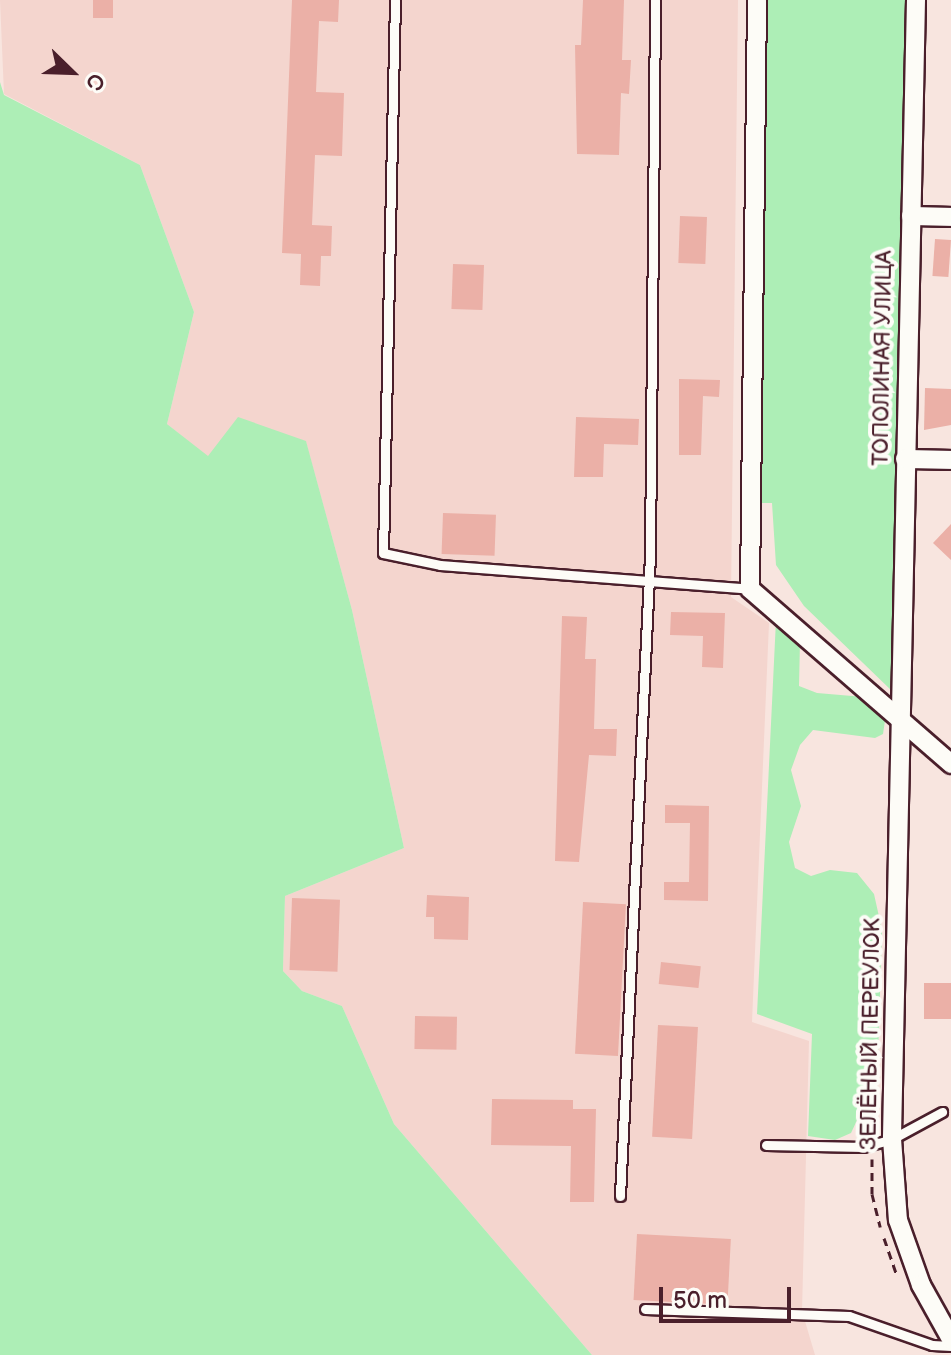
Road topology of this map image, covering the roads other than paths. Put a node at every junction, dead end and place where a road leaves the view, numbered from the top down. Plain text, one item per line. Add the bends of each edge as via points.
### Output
1 (395, 0) edge
2 (655, 0) edge
3 (757, 0) edge
4 (916, 0) edge
5 (911, 216) junction
6 (951, 217) edge
7 (905, 459) junction
8 (951, 460) edge
9 (649, 585) junction
10 (750, 589) junction
11 (902, 717) junction
12 (951, 764) edge
13 (942, 1112) dead end
14 (892, 1139) junction
15 (766, 1145) dead end
16 (620, 1196) dead end
17 (645, 1309) dead end
18 (951, 1339) edge
19 (951, 1346) edge

1 - 9 lane via 383,553 440,565
2 - 9 lane
3 - 10 street
4 - 5 street, ТОПОЛИНАЯ УЛИЦА
5 - 6 street
5 - 7 street, ТОПОЛИНАЯ УЛИЦА
7 - 8 street
7 - 11 street, ТОПОЛИНАЯ УЛИЦА
9 - 10 lane
9 - 16 lane
10 - 11 street
11 - 12 street
11 - 14 street, ЗЕЛЁНЫЙ ПЕРЕУЛОК
13 - 14 lane
14 - 15 lane via 863,1147
14 - 18 street, ЗЕЛЁНЫЙ ПЕРЕУЛОК via 898,1220 921,1285
17 - 19 lane via 849,1316 932,1345

